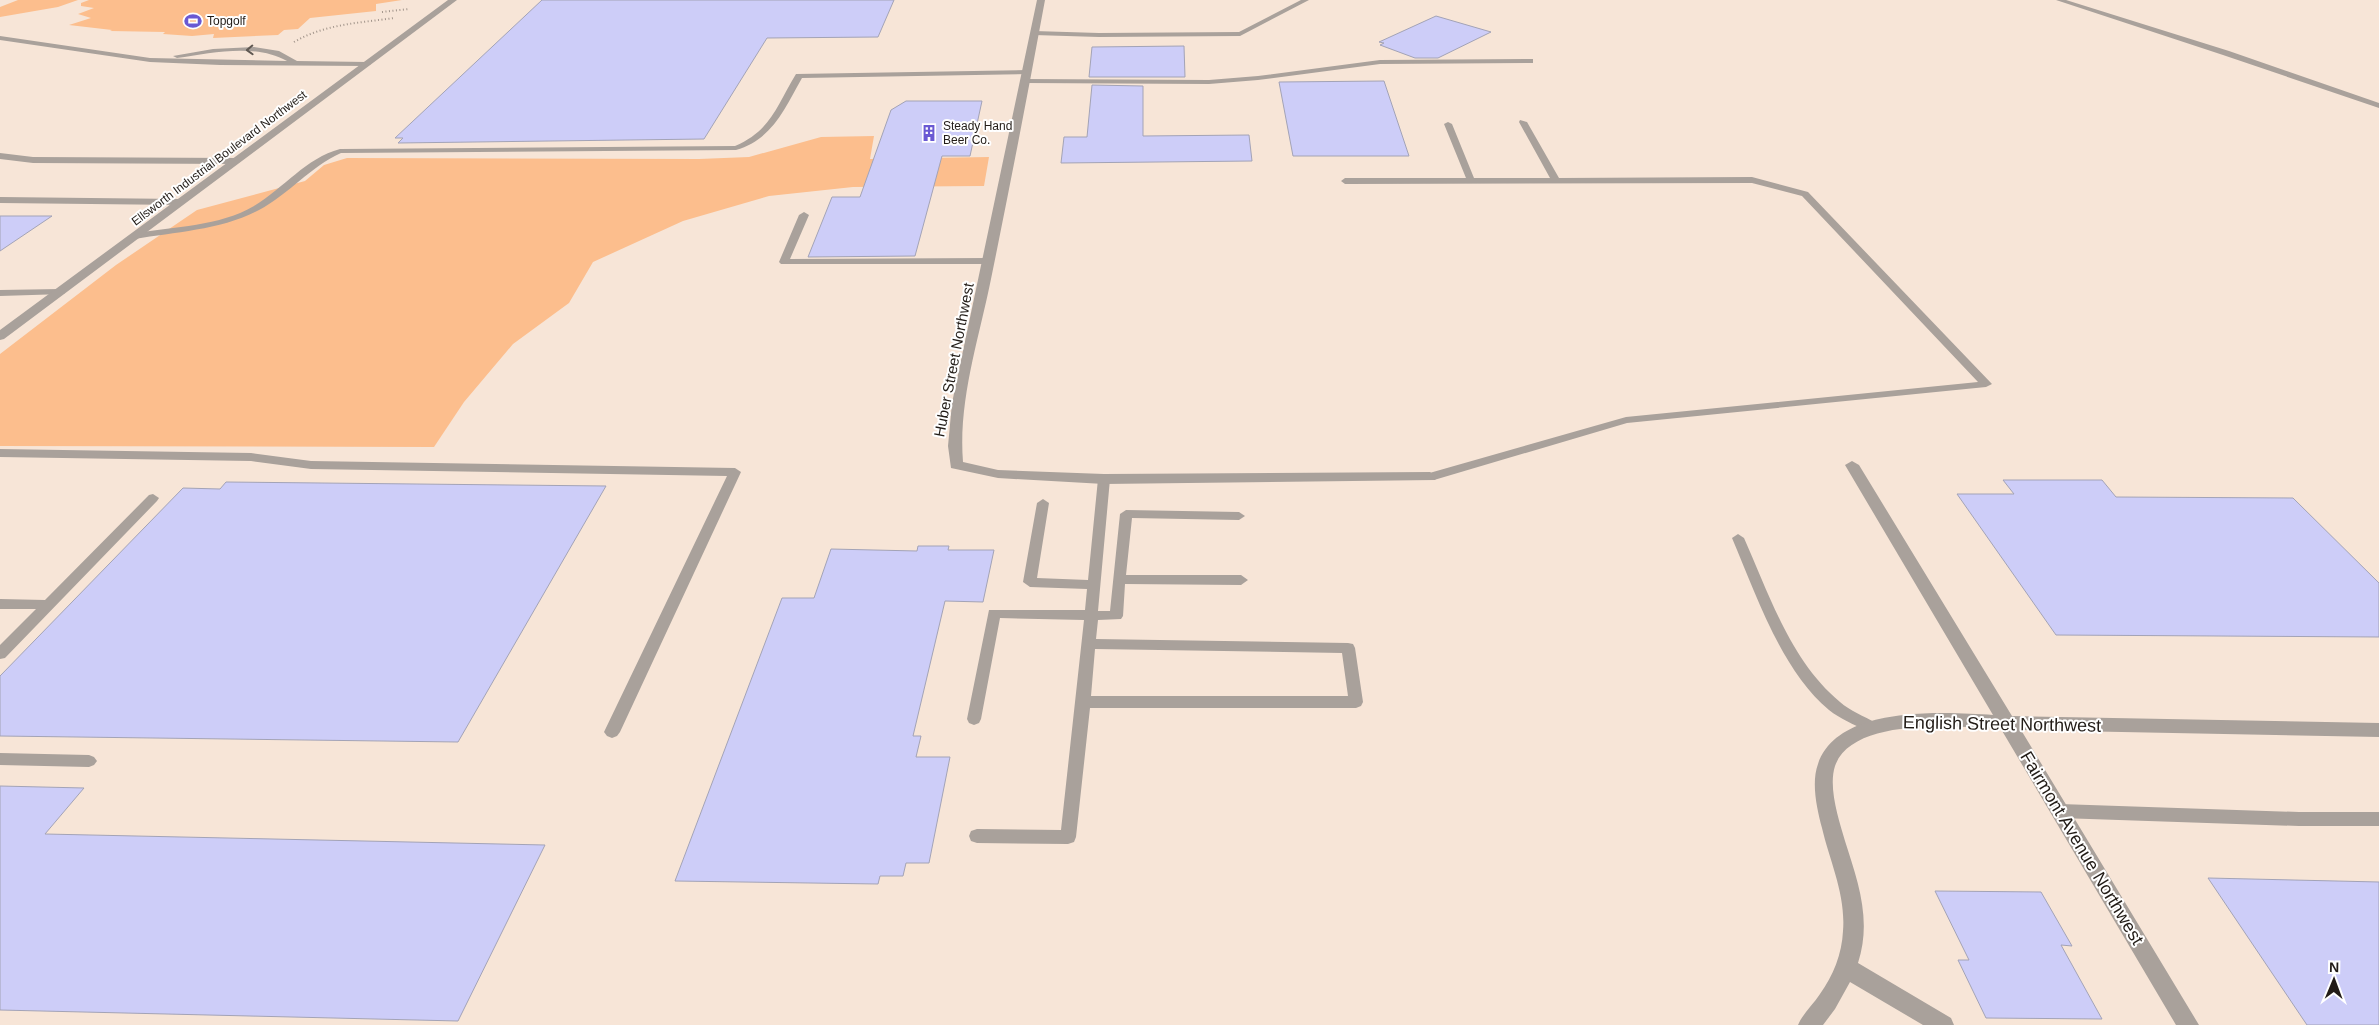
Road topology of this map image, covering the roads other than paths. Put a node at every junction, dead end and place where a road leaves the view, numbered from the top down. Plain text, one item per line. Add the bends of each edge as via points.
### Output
1 (453, 0) edge
2 (1041, 0) edge
3 (1306, 0) edge
4 (2059, 0) edge
5 (1034, 33) junction
6 (0, 38) edge
7 (150, 60) junction
8 (1530, 61) dead end
9 (296, 64) junction
10 (367, 64) junction
11 (1026, 76) junction
12 (2379, 106) edge
13 (1523, 122) dead end
14 (1448, 124) dead end
15 (0, 156) edge
16 (236, 161) junction
17 (1345, 181) dead end
18 (1471, 181) junction
19 (1556, 181) junction
20 (0, 200) edge
21 (180, 202) junction
22 (804, 215) dead end
23 (135, 236) junction
24 (989, 261) junction
25 (60, 292) junction
26 (0, 293) edge
27 (0, 336) edge
28 (0, 453) edge
29 (1852, 464) dead end
30 (1430, 477) joint
31 (1104, 479) junction
32 (154, 498) dead end
33 (1043, 503) dead end
34 (1239, 516) dead end
35 (1738, 538) dead end
36 (1119, 579) junction
37 (1240, 580) dead end
38 (1093, 585) junction
39 (0, 604) edge
40 (48, 605) junction
41 (1091, 616) junction
42 (1088, 644) junction
43 (0, 654) edge
44 (1083, 702) junction
45 (974, 719) dead end
46 (2007, 723) junction
47 (1871, 727) junction
48 (2379, 730) edge
49 (612, 732) dead end
50 (0, 759) edge
51 (89, 761) dead end
52 (2060, 811) junction
53 (2379, 819) edge
54 (978, 836) dead end
55 (1846, 968) junction
56 (1809, 1025) edge
57 (1943, 1025) edge
58 (2188, 1025) edge

1 - 10 street, Ellsworth Industrial Boulevard Northwest
2 - 5 street, Huber Street Northwest
3 - 5 lane via 1240,34
4 - 12 lane
5 - 11 street, Huber Street Northwest
6 - 7 lane
7 - 9 lane
9 -> 7 lane via 262,49 203,52
8 - 11 lane via 1380,62 1209,82
9 - 10 lane
10 - 16 street, Ellsworth Industrial Boulevard Northwest
11 - 23 lane via 798,76 768,131 751,143 736,148 340,151 322,157 255,208 218,221
11 - 24 street, Huber Street Northwest
13 - 19 lane
14 - 18 lane
15 - 16 lane via 32,160
16 - 21 street, Ellsworth Industrial Boulevard Northwest
17 - 18 lane
18 - 19 lane
19 - 30 lane via 1752,180 1805,194 1986,384 1626,420
20 - 21 lane
21 - 23 street, Ellsworth Industrial Boulevard Northwest
22 - 24 lane via 784,262
23 - 25 street, Ellsworth Industrial Boulevard Northwest
24 - 31 street, Huber Street Northwest via 959,407 953,446 956,465 998,474
25 - 26 lane
25 - 27 street, Ellsworth Industrial Boulevard Northwest
28 - 49 lane via 251,457 311,465 735,472
29 - 46 street, Fairmont Avenue Northwest
30 - 31 street, Huber Street Northwest
31 - 38 lane
32 - 40 lane
33 - 38 lane via 1030,582
34 - 36 lane via 1126,514
35 - 47 lane via 1793,655 1809,679 1834,706
36 - 37 lane
36 - 41 lane via 1116,616
38 - 41 lane
39 - 40 lane
40 - 43 lane
41 - 42 lane
41 - 45 lane via 994,613
42 - 44 lane
42 - 44 lane via 1348,648 1356,702
44 - 54 lane via 1068,836
46 - 47 street, English Street Northwest via 1959,720
46 - 48 street, English Street Northwest
46 - 52 street, Fairmont Avenue Northwest
47 - 55 street, English Street Northwest via 1838,748 1828,761 1825,777 1826,799 1846,871 1854,916
50 - 51 lane
52 - 53 lane
52 - 58 street, Fairmont Avenue Northwest
55 - 56 street, English Street Northwest via 1824,1009
55 - 57 street

